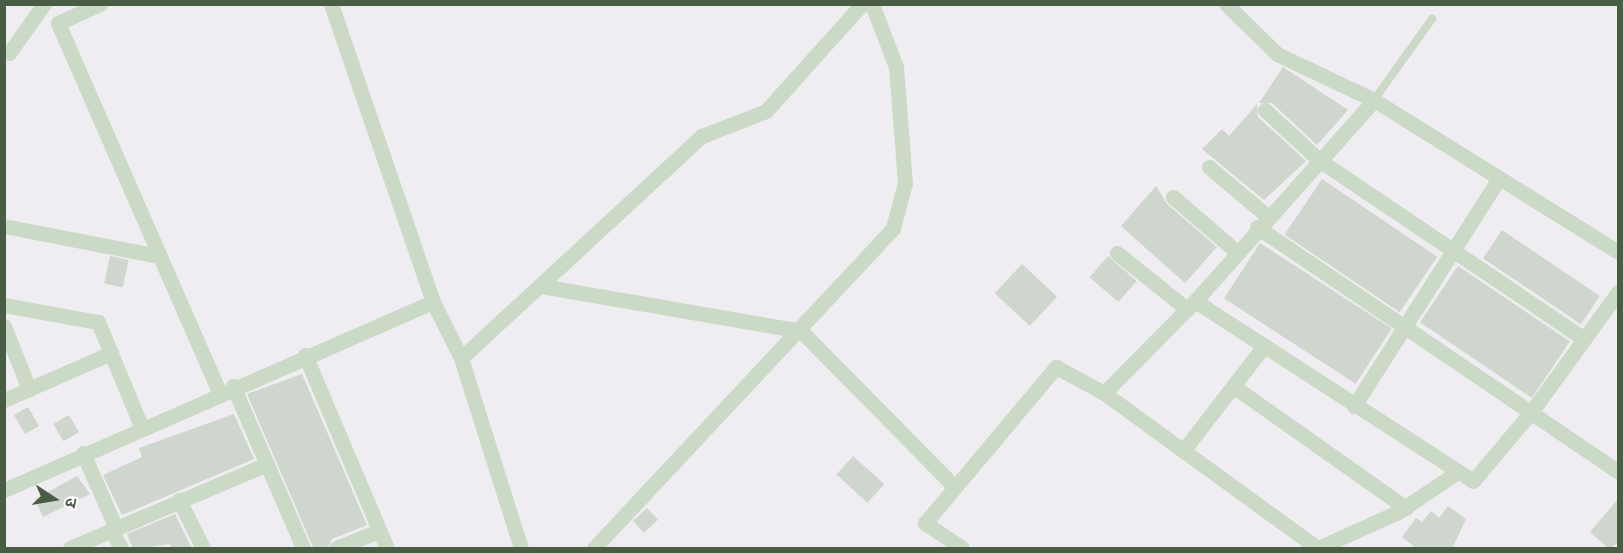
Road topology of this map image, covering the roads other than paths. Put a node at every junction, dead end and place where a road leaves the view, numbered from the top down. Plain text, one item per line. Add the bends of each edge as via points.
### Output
1 (44, 4) edge
2 (100, 4) edge
3 (331, 4) edge
4 (862, 4) edge
5 (872, 4) edge
6 (1226, 4) edge
7 (1432, 20) dead end
8 (11, 54) edge
9 (1374, 100) junction
10 (1264, 110) dead end
11 (1318, 160) junction
12 (1209, 167) dead end
13 (1499, 178) junction
14 (1173, 197) dead end
15 (1262, 222) junction
16 (4, 226) edge
17 (1237, 252) junction
18 (1452, 252) junction
19 (1618, 252) edge
20 (1117, 253) dead end
21 (159, 256) junction
22 (541, 286) junction
23 (1618, 291) edge
24 (433, 302) junction
25 (4, 305) edge
26 (1191, 305) junction
27 (4, 326) edge
28 (1405, 327) junction
29 (801, 331) junction
30 (1581, 337) junction
31 (1264, 346) junction
32 (111, 353) junction
33 (305, 355) junction
34 (461, 358) junction
35 (233, 386) junction
36 (1233, 386) junction
37 (29, 389) junction
38 (219, 393) junction
39 (1104, 393) junction
40 (4, 400) edge
41 (1354, 406) junction
42 (1532, 411) junction
43 (141, 426) junction
44 (1184, 451) junction
45 (83, 453) junction
46 (267, 464) junction
47 (1618, 471) edge
48 (1456, 473) junction
49 (953, 485) junction
50 (4, 490) edge
51 (180, 500) junction
52 (1406, 508) junction
53 (114, 528) junction
54 (379, 531) junction
55 (70, 549) edge
56 (121, 549) edge
57 (203, 549) edge
58 (303, 549) edge
59 (336, 549) edge
60 (387, 549) edge
61 (521, 549) edge
62 (594, 549) edge
63 (962, 549) edge
64 (1317, 549) edge

1 - 8 street
2 - 21 street via 58,23
3 - 24 street
4 - 22 street via 766,111 702,136
5 - 29 street via 897,67 902,202 893,228
6 - 9 street via 1277,54
7 - 9 lane
9 - 11 street
9 - 13 street
10 - 11 street
11 - 15 street
11 - 18 street
12 - 15 street
13 - 18 street
13 - 19 street
14 - 17 street
15 - 17 street
15 - 28 street
16 - 21 street
17 - 26 street
18 - 28 street
18 - 30 street
20 - 26 street
21 - 38 street
22 - 29 street
22 - 34 street
23 - 30 street
24 - 33 street
24 - 34 street
25 - 32 street via 98,322
26 - 31 street
26 - 39 street
27 - 37 street
28 - 41 street
28 - 42 street
29 - 49 street
29 - 62 street
30 - 42 street
31 - 36 street
31 - 41 street
32 - 37 street
32 - 43 street
33 - 35 street
33 - 54 street
34 - 61 street
35 - 38 street
35 - 46 street
36 - 44 street
36 - 52 street
37 - 40 street
38 - 43 street
39 - 44 street
39 - 49 street via 1056,367
41 - 48 street
42 - 47 street
42 - 48 street via 1475,480
43 - 45 street
44 - 64 street
45 - 50 street
45 - 53 street
46 - 51 street
46 - 58 street
48 - 52 street
49 - 63 street via 925,523
51 - 53 street
51 - 57 street
52 - 64 street
53 - 55 street
53 - 56 street
54 - 59 street
54 - 60 street

